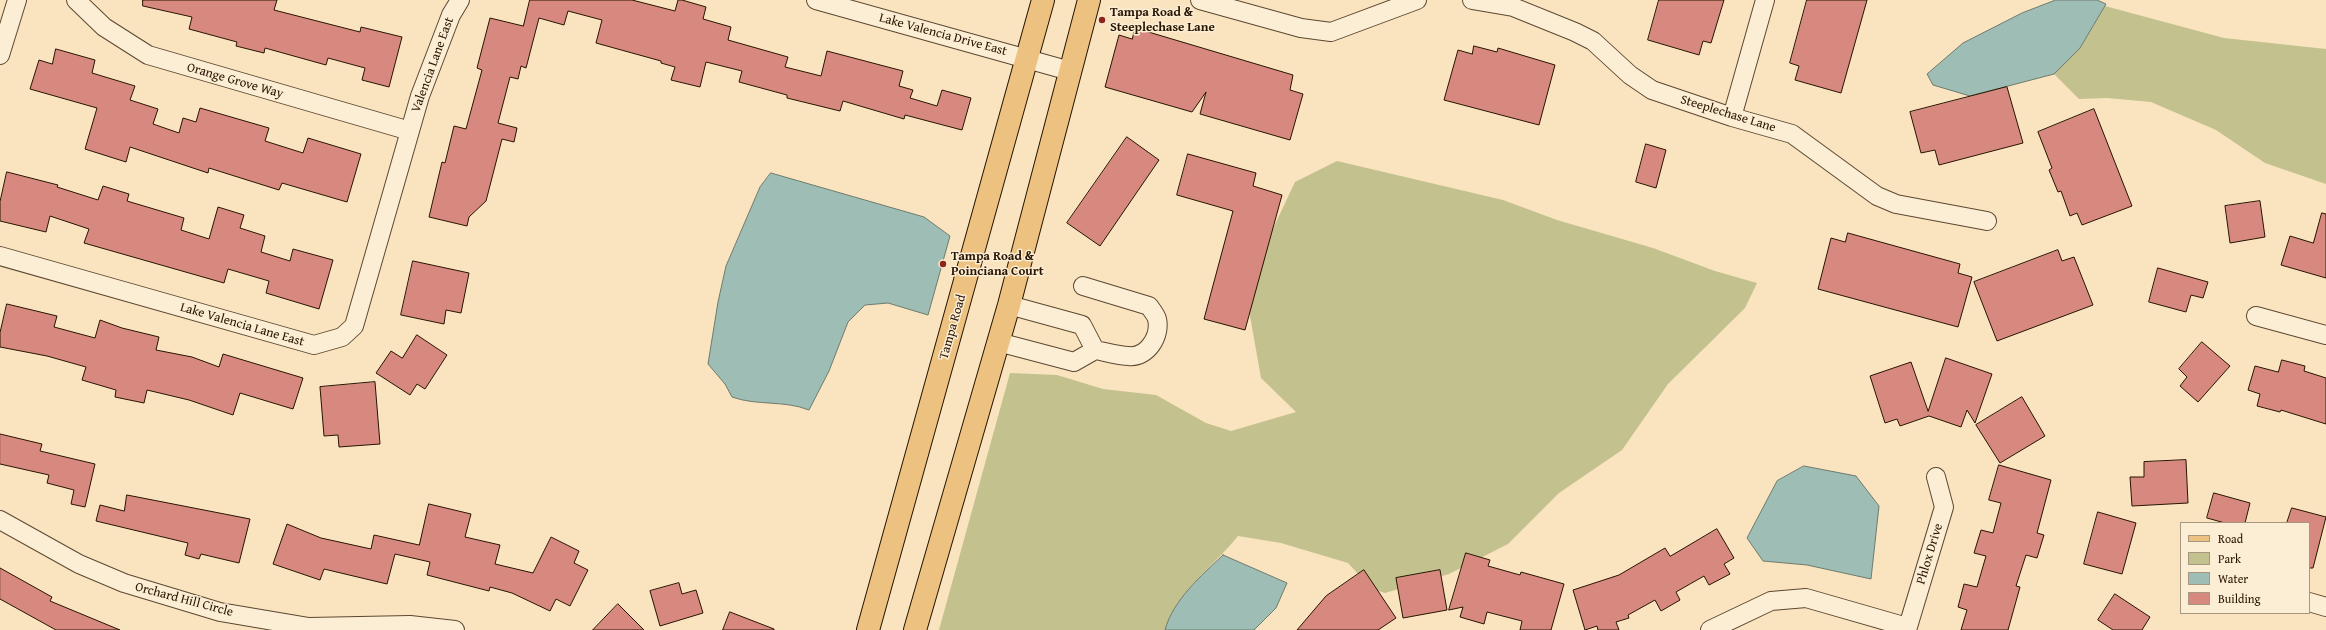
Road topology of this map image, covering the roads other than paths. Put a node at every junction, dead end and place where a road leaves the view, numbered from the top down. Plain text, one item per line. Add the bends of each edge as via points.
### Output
1 (17, 0) edge
2 (76, 0) edge
3 (460, 0) edge
4 (816, 0) edge
5 (1043, 0) edge
6 (1089, 0) edge
7 (1200, 0) edge
8 (1417, 0) edge
9 (1472, 0) edge
10 (1765, 0) edge
11 (1514, 4) edge
12 (0, 55) edge
13 (1026, 57) junction
14 (1070, 71) junction
15 (1732, 117) junction
16 (410, 131) junction
17 (1987, 221) dead end
18 (0, 256) edge
19 (1083, 286) dead end
20 (1009, 305) junction
21 (2256, 316) dead end
22 (2326, 336) edge
23 (998, 342) junction
24 (1095, 350) junction
25 (1936, 477) dead end
26 (0, 520) edge
27 (2310, 602) edge
28 (2326, 607) edge
29 (1907, 628) edge
30 (454, 630) edge
31 (868, 630) edge
32 (915, 630) edge
33 (1710, 630) edge

1 - 12 street
2 - 16 street, Orange Grove Way via 104,27 148,55
3 - 16 street, Valencia Lane East via 451,15 420,96
4 - 13 street, Lake Valencia Drive East
5 - 13 main road, Tampa Road
6 - 14 main road
7 - 8 street via 1301,28 1331,32
9 - 11 street, Steeplechase Lane
10 - 15 street
11 - 15 street, Steeplechase Lane via 1593,41 1630,75 1652,90
13 - 14 street, Lake Valencia Drive East
13 - 31 main road, Tampa Road
14 - 20 main road
15 - 17 street, Steeplechase Lane via 1792,134 1877,196 1896,204
16 - 18 street, Lake Valencia Lane East via 361,307 354,326 342,337 314,345
19 - 24 street via 1149,306 1157,318 1152,343 1142,354 1130,357
20 - 23 main road
20 - 24 street via 1082,325
21 - 22 street
23 - 24 street via 1074,362
23 - 32 main road
25 - 29 street, Phlox Drive via 1944,507
26 - 30 street, Orchard Hill Circle via 79,564 124,583 220,612 309,627 410,625
27 - 28 street
29 - 33 street via 1806,598 1771,602

